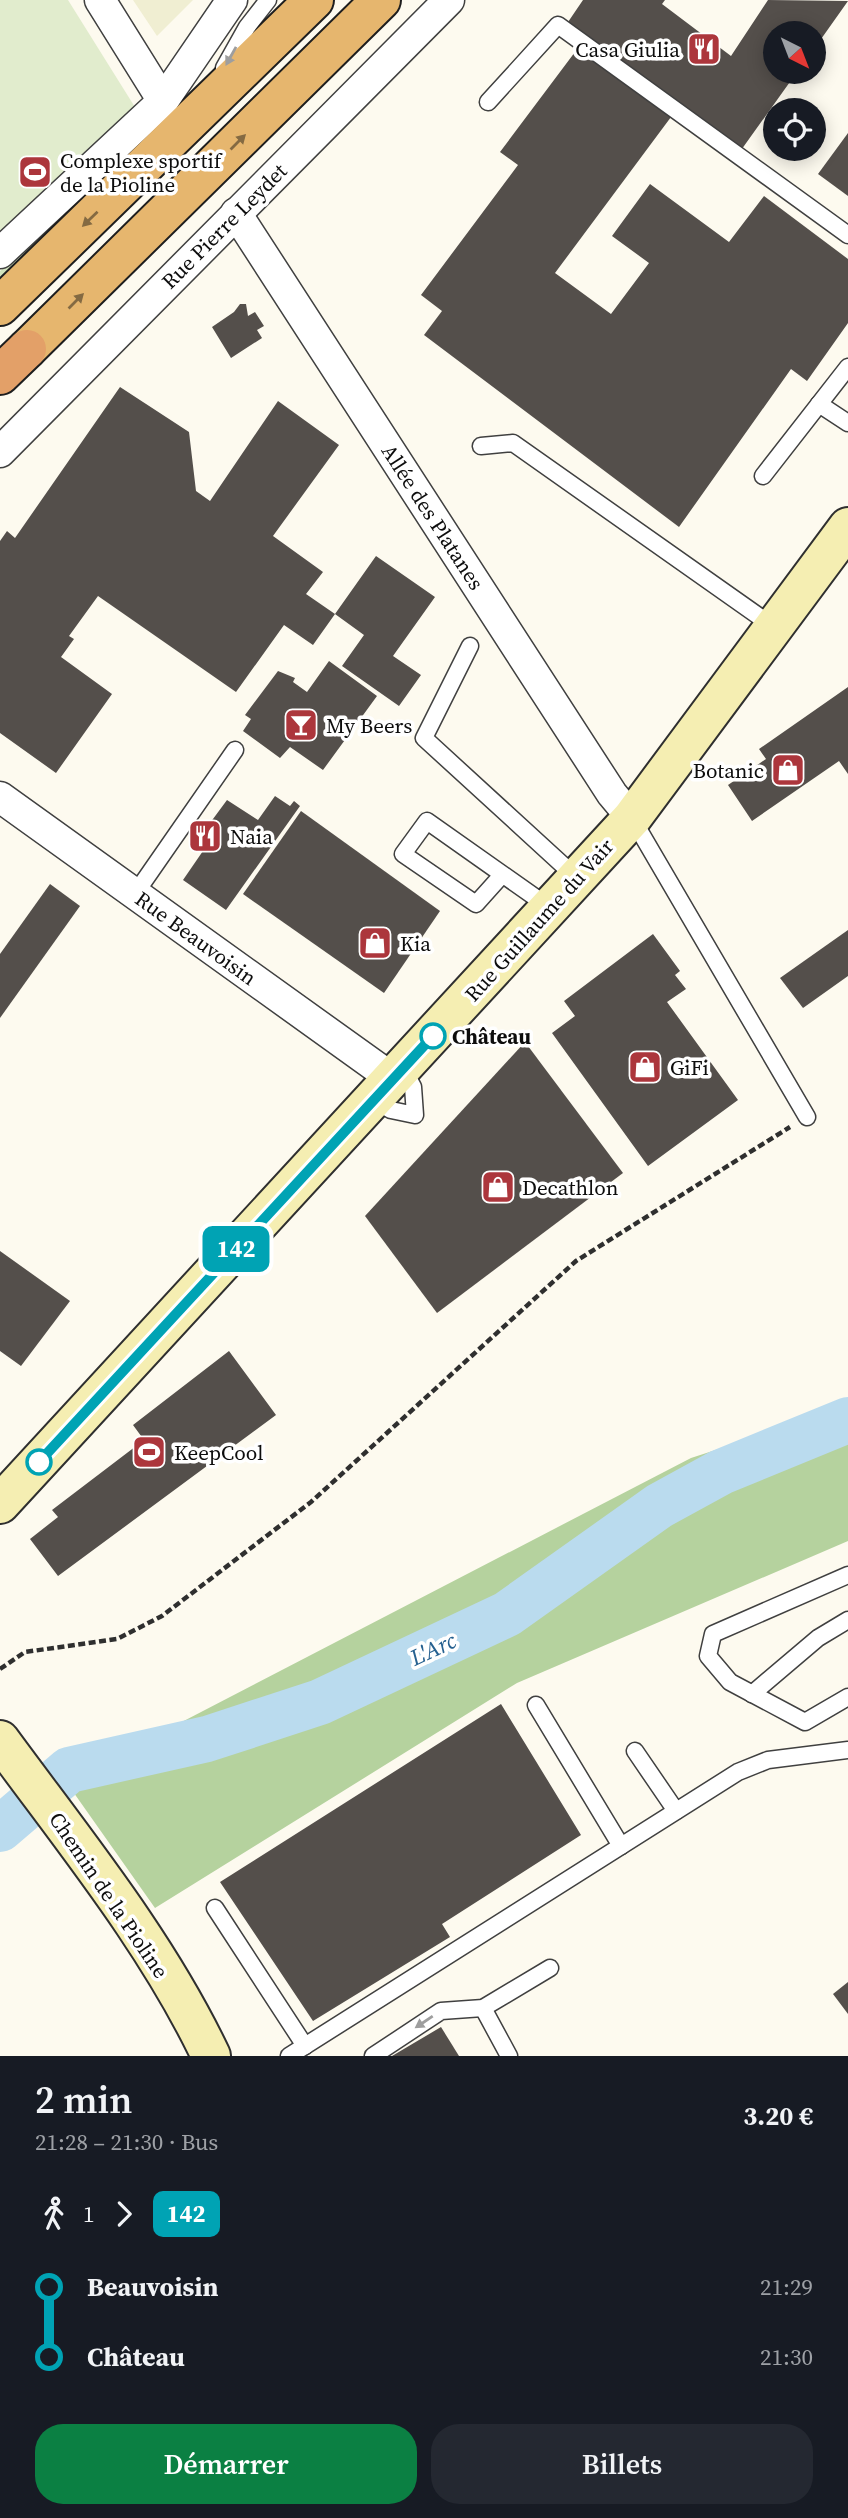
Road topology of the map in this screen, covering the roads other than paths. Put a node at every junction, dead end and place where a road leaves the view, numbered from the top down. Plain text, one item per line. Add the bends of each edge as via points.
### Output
1 (100, 0) edge
2 (232, 0) edge
3 (268, 0) edge
4 (314, 0) edge
5 (381, 0) edge
6 (449, 0) edge
7 (163, 101) junction
8 (488, 102) dead end
9 (198, 115) junction
10 (236, 213) junction
11 (848, 235) edge
12 (0, 253) edge
13 (0, 306) edge
14 (13, 362) edge
15 (848, 367) edge
16 (819, 404) junction
17 (848, 424) edge
18 (481, 446) dead end
19 (0, 452) edge
20 (763, 477) dead end
21 (848, 527) edge
22 (774, 627) junction
23 (470, 646) dead end
24 (234, 750) dead end
25 (0, 797) edge
26 (632, 818) junction
27 (502, 875) junction
28 (578, 879) junction
29 (135, 894) junction
30 (551, 908) junction
31 (390, 1082) junction
32 (807, 1117) road end
33 (0, 1504) edge
34 (848, 1574) edge
35 (848, 1620) edge
36 (752, 1694) junction
37 (848, 1697) edge
38 (536, 1705) dead end
39 (0, 1740) edge
40 (848, 1750) edge
41 (635, 1751) dead end
42 (676, 1811) junction
43 (621, 1846) junction
44 (215, 1908) dead end
45 (550, 1968) dead end
46 (483, 2008) junction
47 (305, 2046) junction
48 (211, 2056) edge
49 (289, 2056) edge
50 (373, 2056) edge
51 (509, 2056) edge

1 - 7 street
2 - 7 street
3 -> 9 lane via 247,27
4 - 9 highway
14 -> 5 highway
6 - 10 street, Rue Pierre Leydet
7 - 12 street
8 - 11 lane via 558,25
9 -> 13 highway
10 - 19 street, Rue Pierre Leydet
10 - 26 street, Allée des Platanes
15 - 16 lane
16 - 17 lane
16 - 20 lane
18 - 22 lane via 513,443
21 - 22 main road, Rue Guillaume du Vair
22 - 26 main road, Rue Guillaume du Vair
23 - 28 lane via 424,738
24 - 29 lane
25 - 29 street, Rue Beauvoisin
26 - 28 main road, Rue Guillaume du Vair
26 - 32 lane
27 - 27 lane via 427,821 403,854 476,904
27 - 30 lane
28 - 30 main road, Rue Guillaume du Vair
29 - 31 street, Rue Beauvoisin
30 - 31 main road, Rue Guillaume du Vair
31 - 33 main road, Rue Guillaume du Vair
34 - 36 lane via 713,1634 708,1656 730,1682
35 - 36 lane via 818,1638
36 - 37 lane via 805,1722
38 - 43 lane
39 - 48 main road, Chemin de la Pioline via 96,1871
40 - 42 lane via 768,1760 738,1772
41 - 42 lane
42 - 43 lane
43 - 47 lane
44 - 47 lane
45 - 46 lane
46 -> 50 lane via 441,2011
46 - 51 lane
47 - 49 lane

